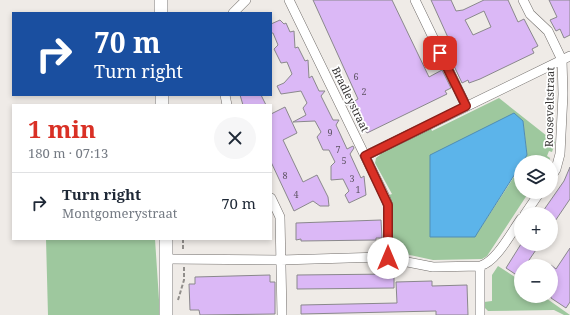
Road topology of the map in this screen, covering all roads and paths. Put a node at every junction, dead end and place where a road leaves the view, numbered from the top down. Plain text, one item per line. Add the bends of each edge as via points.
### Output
1 (161, 0) edge
2 (246, 0) edge
3 (289, 0) edge
4 (415, 0) edge
5 (523, 0) edge
6 (161, 12) edge
7 (235, 12) edge
8 (566, 58) edge
9 (466, 106) junction
10 (365, 156) junction
11 (558, 162) edge
12 (272, 200) edge
13 (514, 229) edge
14 (166, 240) edge
15 (183, 240) edge
16 (388, 258) junction
17 (184, 259) junction
18 (166, 260) junction
19 (281, 260) junction
20 (480, 266) junction
21 (178, 302) dead end
22 (166, 315) edge
23 (282, 315) edge
24 (480, 315) edge

1 - 6 street
2 - 7 street
3 - 10 street, Bradleystraat
4 - 9 street
5 - 8 street, Rooseveltstraat via 530,14 548,31
8 - 9 street
8 - 11 street, Rooseveltstraat
9 - 10 street
10 - 16 street, Bradleystraat via 388,205
12 - 19 street via 280,218
13 - 20 street via 493,258
14 - 18 street
15 - 17 path
16 - 19 street
16 - 20 street via 433,267
17 - 18 street
17 - 19 street
17 - 21 path via 184,280
18 - 22 street
19 - 23 street
20 - 24 street

